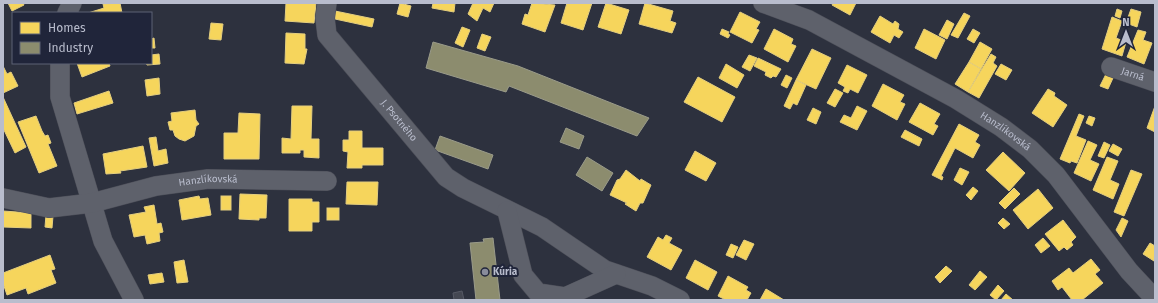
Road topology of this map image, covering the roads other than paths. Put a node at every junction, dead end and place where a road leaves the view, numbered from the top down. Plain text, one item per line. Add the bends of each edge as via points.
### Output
1 (72, 3) edge
2 (327, 3) edge
3 (763, 3) edge
4 (775, 3) edge
5 (68, 12) edge
6 (809, 20) junction
7 (60, 64) edge
8 (1111, 68) dead end
9 (1155, 82) edge
10 (327, 179) dead end
11 (3, 198) edge
12 (92, 203) junction
13 (507, 211) junction
14 (616, 274) junction
15 (1150, 299) edge
16 (134, 300) edge
17 (680, 300) edge

1 - 5 street
2 - 13 street, J. Psotného via 327,35 446,177
3 - 6 street, Hanzlíkovská
4 - 6 street, Hanzlíkovská
6 - 15 street, Hanzlíkovská via 956,99 1030,149 1056,175
7 - 12 street via 60,98
8 - 9 street, Jarná
10 - 12 street, Hanzlíkovská via 208,179 156,186
11 - 12 street, Hanzlíkovská via 49,208
12 - 16 street via 102,241
13 - 14 street, J. Psotného via 542,228 605,270
13 - 14 street via 523,275 538,293 566,297
14 - 17 street, J. Psotného via 652,286

